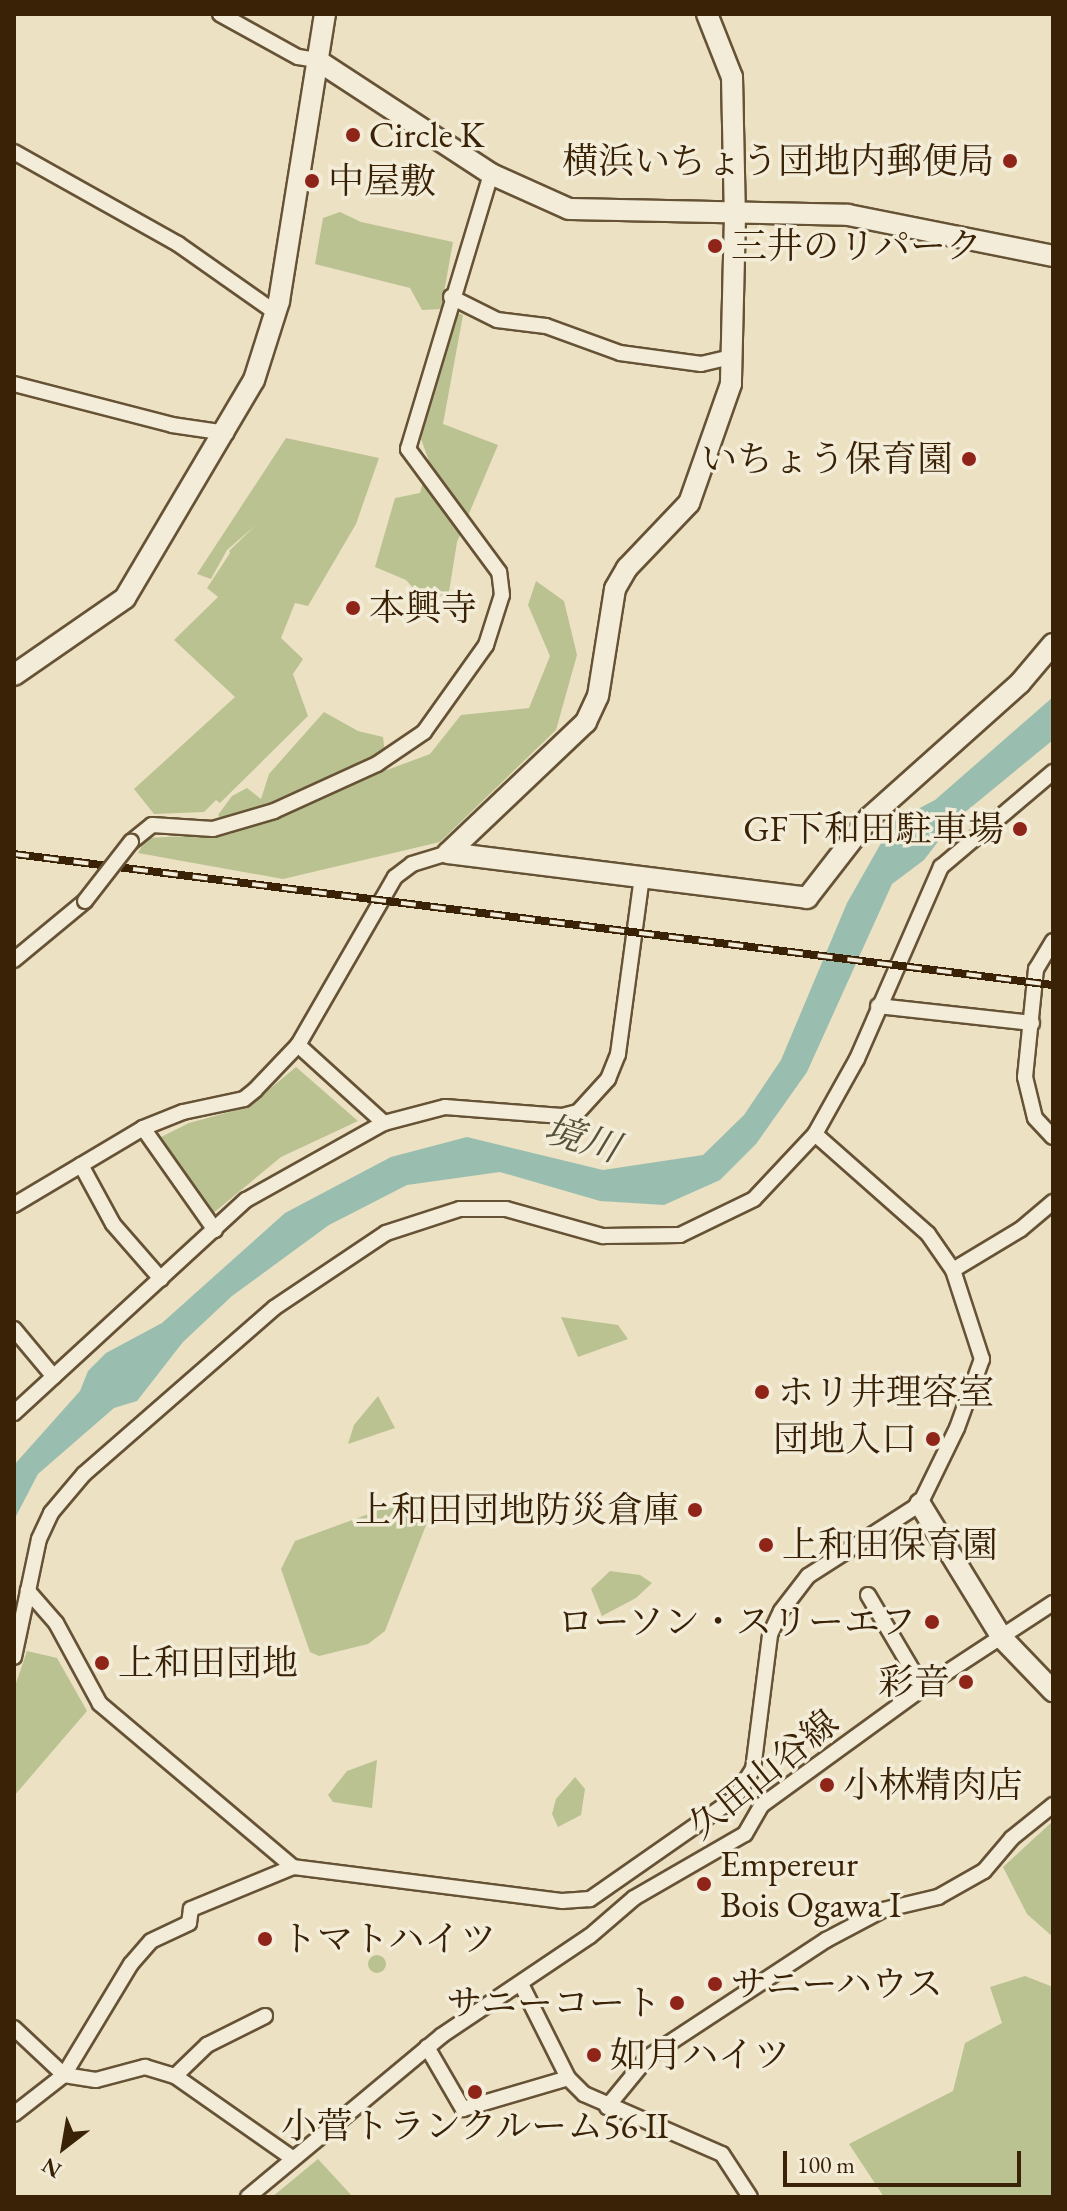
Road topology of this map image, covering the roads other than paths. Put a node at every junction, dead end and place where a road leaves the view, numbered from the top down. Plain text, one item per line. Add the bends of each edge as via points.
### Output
1 (220, 14) edge
2 (325, 14) edge
3 (707, 14) edge
4 (317, 60) junction
5 (14, 152) edge
6 (491, 174) junction
7 (735, 216) junction
8 (1053, 256) edge
9 (451, 297) junction
10 (276, 313) junction
11 (732, 357) junction
12 (14, 384) edge
13 (226, 433) junction
14 (1053, 644) edge
15 (14, 675) edge
16 (1053, 772) edge
17 (448, 853) junction
18 (642, 876) junction
19 (1053, 941) edge
20 (14, 960) edge
21 (878, 1006) junction
22 (1032, 1023) junction
23 (298, 1045) junction
24 (384, 1123) junction
25 (143, 1128) junction
26 (815, 1134) junction
27 (1053, 1137) edge
28 (81, 1165) junction
29 (1053, 1202) edge
30 (14, 1205) edge
31 (215, 1230) junction
32 (953, 1270) junction
33 (161, 1279) junction
34 (14, 1329) edge
35 (54, 1377) junction
36 (14, 1413) edge
37 (920, 1504) junction
38 (28, 1591) junction
39 (868, 1595) dead end
40 (1053, 1603) edge
41 (1002, 1638) junction
42 (14, 1657) edge
43 (923, 1688) junction
44 (1053, 1691) edge
45 (1053, 1805) edge
46 (293, 1867) junction
47 (521, 1984) junction
48 (265, 2016) dead end
49 (14, 2028) edge
50 (427, 2047) junction
51 (64, 2075) junction
52 (175, 2076) junction
53 (568, 2078) junction
54 (607, 2107) junction
55 (14, 2114) edge
56 (292, 2158) junction
57 (248, 2197) edge
58 (750, 2197) edge

1 - 4 street via 298,57
2 - 4 street
3 - 7 street via 732,77
4 - 6 street
4 - 10 street
5 - 10 street via 166,236
6 - 7 street via 569,209
6 - 9 street
7 - 8 street via 848,215
7 - 11 street
9 - 11 street via 497,320 546,326 620,353 701,364
9 - 20 street, bridge via 408,449 499,572 502,595 486,645 424,732 377,764 274,811 213,829 152,825 131,842 85,901
10 - 13 street via 254,380
11 - 17 street via 731,384 689,503 627,568 615,589 598,696 586,722
12 - 13 street via 172,425
13 - 15 street via 125,598
14 - 18 street via 1020,683 869,818 807,898
16 - 21 street via 941,867
17 - 18 street
17 - 23 street via 412,864 395,877
18 - 24 street via 618,1054 594,1098 578,1112 562,1116 445,1107
19 - 22 street via 1036,969
21 - 22 street
21 - 26 street via 857,1059
22 - 27 street via 1027,1096 1035,1118
23 - 24 street
23 - 25 street via 244,1099 183,1112
24 - 31 street via 246,1200
25 - 28 street
25 - 31 street
26 - 32 street via 928,1234
26 - 38 street via 754,1199 680,1235 603,1236 506,1209 460,1209 405,1225 345,1256 274,1308 84,1474 51,1513 39,1539
28 - 30 street
28 - 33 street via 113,1224
29 - 32 street via 1021,1229
31 - 33 street
32 - 37 street via 982,1359 957,1428
33 - 35 street
34 - 35 street
35 - 36 street
37 - 41 street
37 - 46 street via 808,1576 788,1600 770,1635 755,1754 743,1789 590,1899 562,1901
38 - 42 street
38 - 46 street via 56,1623 106,1711
39 - 43 street
40 - 41 street, 久田山谷線
41 - 43 street, 久田山谷線
41 - 44 street
43 - 47 street, 久田山谷線 via 762,1805 745,1834 634,1898
45 - 54 street via 1012,1838 984,1871 938,1897 883,1910 735,1998 648,2057
46 - 51 street via 191,1909 189,1923 151,1941 131,1964
47 - 50 street, 久田山谷線
47 - 53 street
48 - 52 street via 207,2045
49 - 51 street
50 - 53 street via 463,2109
50 - 56 street, 久田山谷線
51 - 52 street via 96,2080 145,2067
51 - 55 street
52 - 56 street
53 - 54 street
54 - 58 street via 722,2154
56 - 57 street, 久田山谷線

